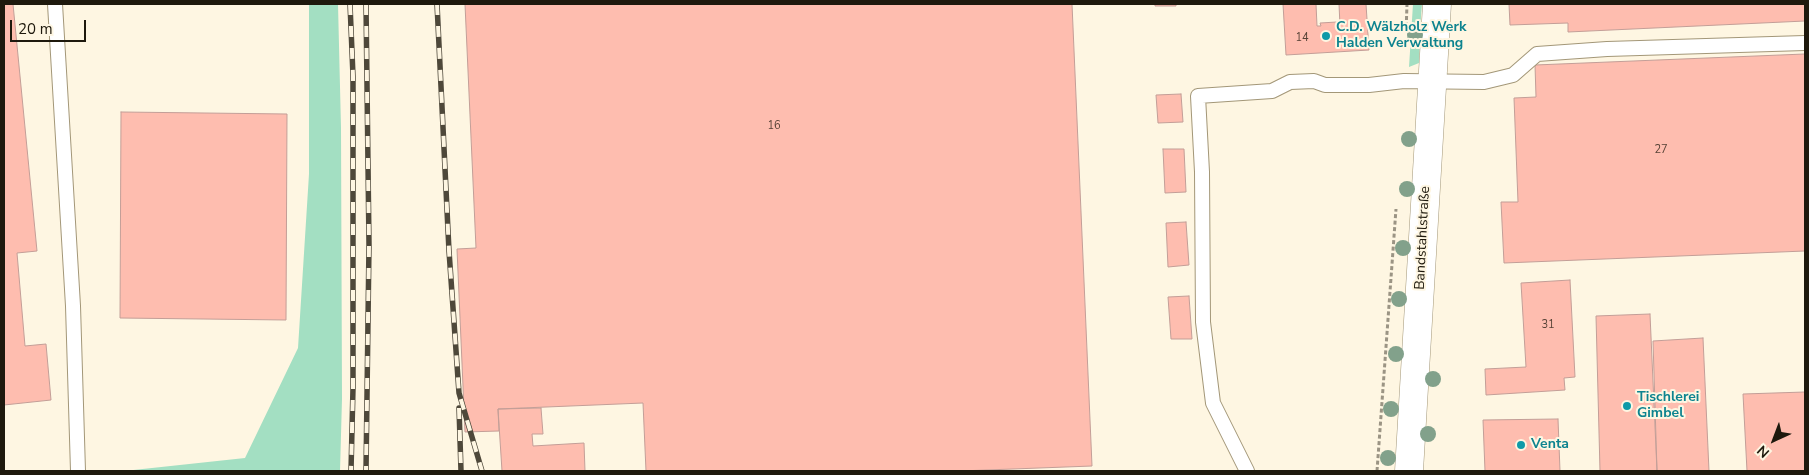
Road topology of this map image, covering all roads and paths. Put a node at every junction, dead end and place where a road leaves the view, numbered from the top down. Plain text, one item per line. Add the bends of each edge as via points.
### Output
1 (55, 4) edge
2 (1408, 4) edge
3 (1437, 4) edge
4 (1805, 43) edge
5 (1404, 80) junction
6 (1433, 82) junction
7 (1396, 206) dead end
8 (78, 471) edge
9 (1247, 471) edge
10 (1377, 471) edge
11 (1409, 471) edge

1 - 8 lane via 74,306
2 - 5 path
3 - 6 street, Bandstahlstraße
4 - 6 lane via 1537,54 1513,75 1484,82
5 - 6 lane
5 - 9 lane via 1369,85 1290,82 1272,90 1198,96 1204,322 1213,403
6 - 11 street, Bandstahlstraße
7 - 10 path

